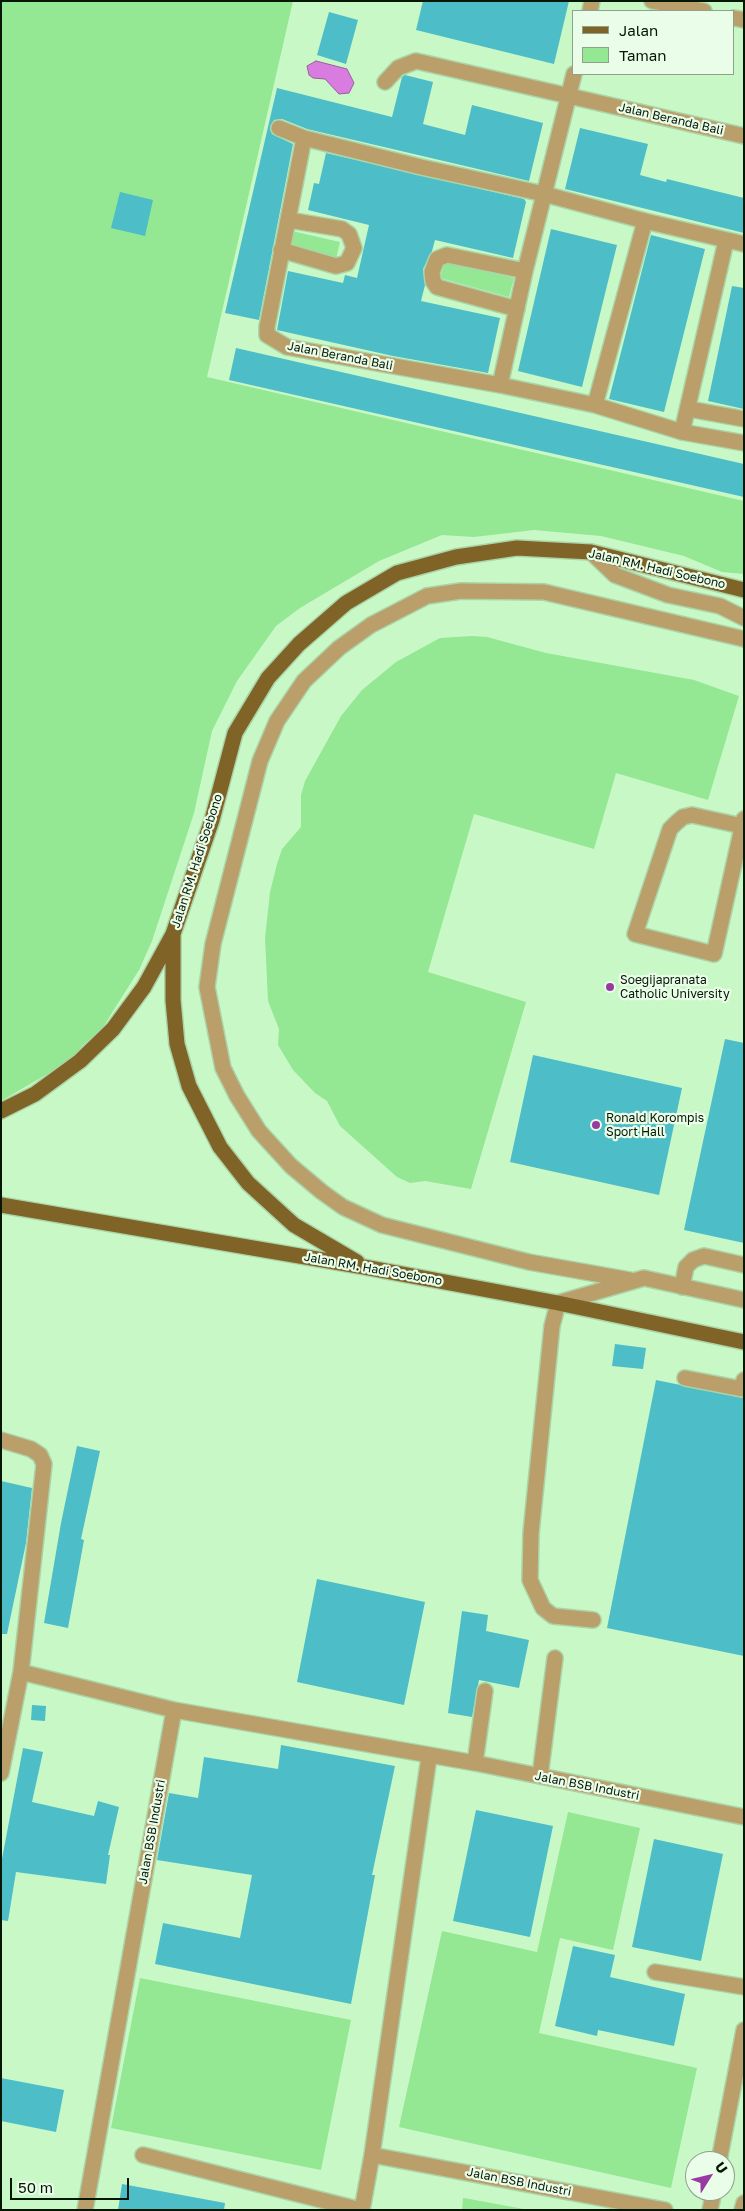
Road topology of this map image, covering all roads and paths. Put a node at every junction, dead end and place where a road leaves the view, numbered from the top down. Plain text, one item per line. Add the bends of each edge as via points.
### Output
1 (652, 1) edge
2 (685, 4) edge
3 (701, 10) edge
4 (574, 75) edge
5 (385, 82) dead end
6 (569, 96) junction
7 (279, 128) dead end
8 (744, 136) edge
9 (304, 138) junction
10 (544, 194) junction
11 (289, 220) junction
12 (645, 221) junction
13 (726, 241) junction
14 (744, 244) edge
15 (281, 250) junction
16 (525, 271) junction
17 (517, 309) junction
18 (500, 385) junction
19 (595, 406) junction
20 (689, 409) junction
21 (744, 419) edge
22 (682, 432) junction
23 (744, 443) edge
24 (591, 552) junction
25 (744, 590) edge
26 (744, 618) edge
27 (744, 639) edge
28 (743, 822) edge
29 (173, 934) junction
30 (1, 1111) edge
31 (1, 1206) edge
32 (744, 1265) edge
33 (364, 1267) junction
34 (630, 1280) junction
35 (682, 1287) junction
36 (744, 1300) edge
37 (558, 1303) junction
38 (744, 1342) edge
39 (685, 1378) dead end
40 (743, 1386) edge
41 (1, 1440) edge
42 (593, 1620) dead end
43 (556, 1658) dead end
44 (21, 1672) junction
45 (485, 1691) dead end
46 (174, 1710) junction
47 (429, 1757) junction
48 (475, 1763) junction
49 (1, 1773) edge
50 (540, 1776) junction
51 (744, 1817) edge
52 (655, 1972) dead end
53 (744, 1987) edge
54 (744, 2030) edge
55 (721, 2151) edge
56 (372, 2155) junction
57 (143, 2156) dead end
58 (744, 2202) edge
59 (85, 2210) edge
60 (361, 2210) edge
61 (665, 2210) edge
62 (742, 2210) edge

1 - 2 street
2 - 3 street
4 - 6 street
5 - 6 street, Jalan Beranda Bali via 398,68 416,61
6 - 8 street, Jalan Beranda Bali
6 - 10 street
7 - 9 street
9 - 10 street
9 - 11 street, Jalan Beranda Bali
10 - 12 street
10 - 16 street
11 - 15 street, Jalan Beranda Bali
11 - 15 street via 342,230 349,234 354,248 347,263 336,266
12 - 13 street
12 - 19 street
13 - 14 street
13 - 20 street
15 - 18 street, Jalan Beranda Bali via 267,327 267,335 275,341 308,352
16 - 17 street
16 - 17 street via 447,255 437,259 432,272 437,287
17 - 18 street
18 - 19 street, Jalan Beranda Bali
19 - 22 street, Jalan Beranda Bali
20 - 21 street
20 - 22 street
22 - 23 street
24 - 25 main road, Jalan RM. Hadi Soebono
24 - 26 street via 616,575 668,594 720,606
24 - 29 main road, Jalan RM. Hadi Soebono via 517,548 456,557 397,573 346,603 299,644 268,678 235,732 212,820
27 - 34 street via 544,592 461,591 427,596 371,625 339,648 304,681 277,721 260,761 212,944 207,987 223,1068 259,1131 291,1166 322,1192 343,1207 382,1225 529,1262
28 - 28 street via 692,814 676,823 670,830 635,934 714,954
29 - 30 main road, Jalan RM. Hadi Soebono via 144,987 112,1029 80,1061 35,1094
29 - 33 main road via 177,1044 190,1086 220,1147 248,1183 294,1225
31 - 33 main road, Jalan RM. Hadi Soebono
32 - 35 street via 704,1256 686,1267
33 - 37 main road, Jalan RM. Hadi Soebono
34 - 35 street via 644,1278
34 - 37 street via 614,1288
35 - 36 street
37 - 38 main road, Jalan RM. Hadi Soebono
37 - 42 street via 552,1326 535,1494 530,1580 543,1608 553,1616
39 - 40 street
41 - 44 street via 31,1449 40,1455 44,1464
43 - 50 street
44 - 46 street
44 - 49 street
45 - 48 street
46 - 47 street, Jalan BSB Industri
46 - 59 street, Jalan BSB Industri
47 - 48 street, Jalan BSB Industri
47 - 56 street
48 - 50 street, Jalan BSB Industri
50 - 51 street, Jalan BSB Industri
52 - 53 street
54 - 55 street
56 - 60 street
56 - 61 street, Jalan BSB Industri
57 - 60 street
58 - 62 street

